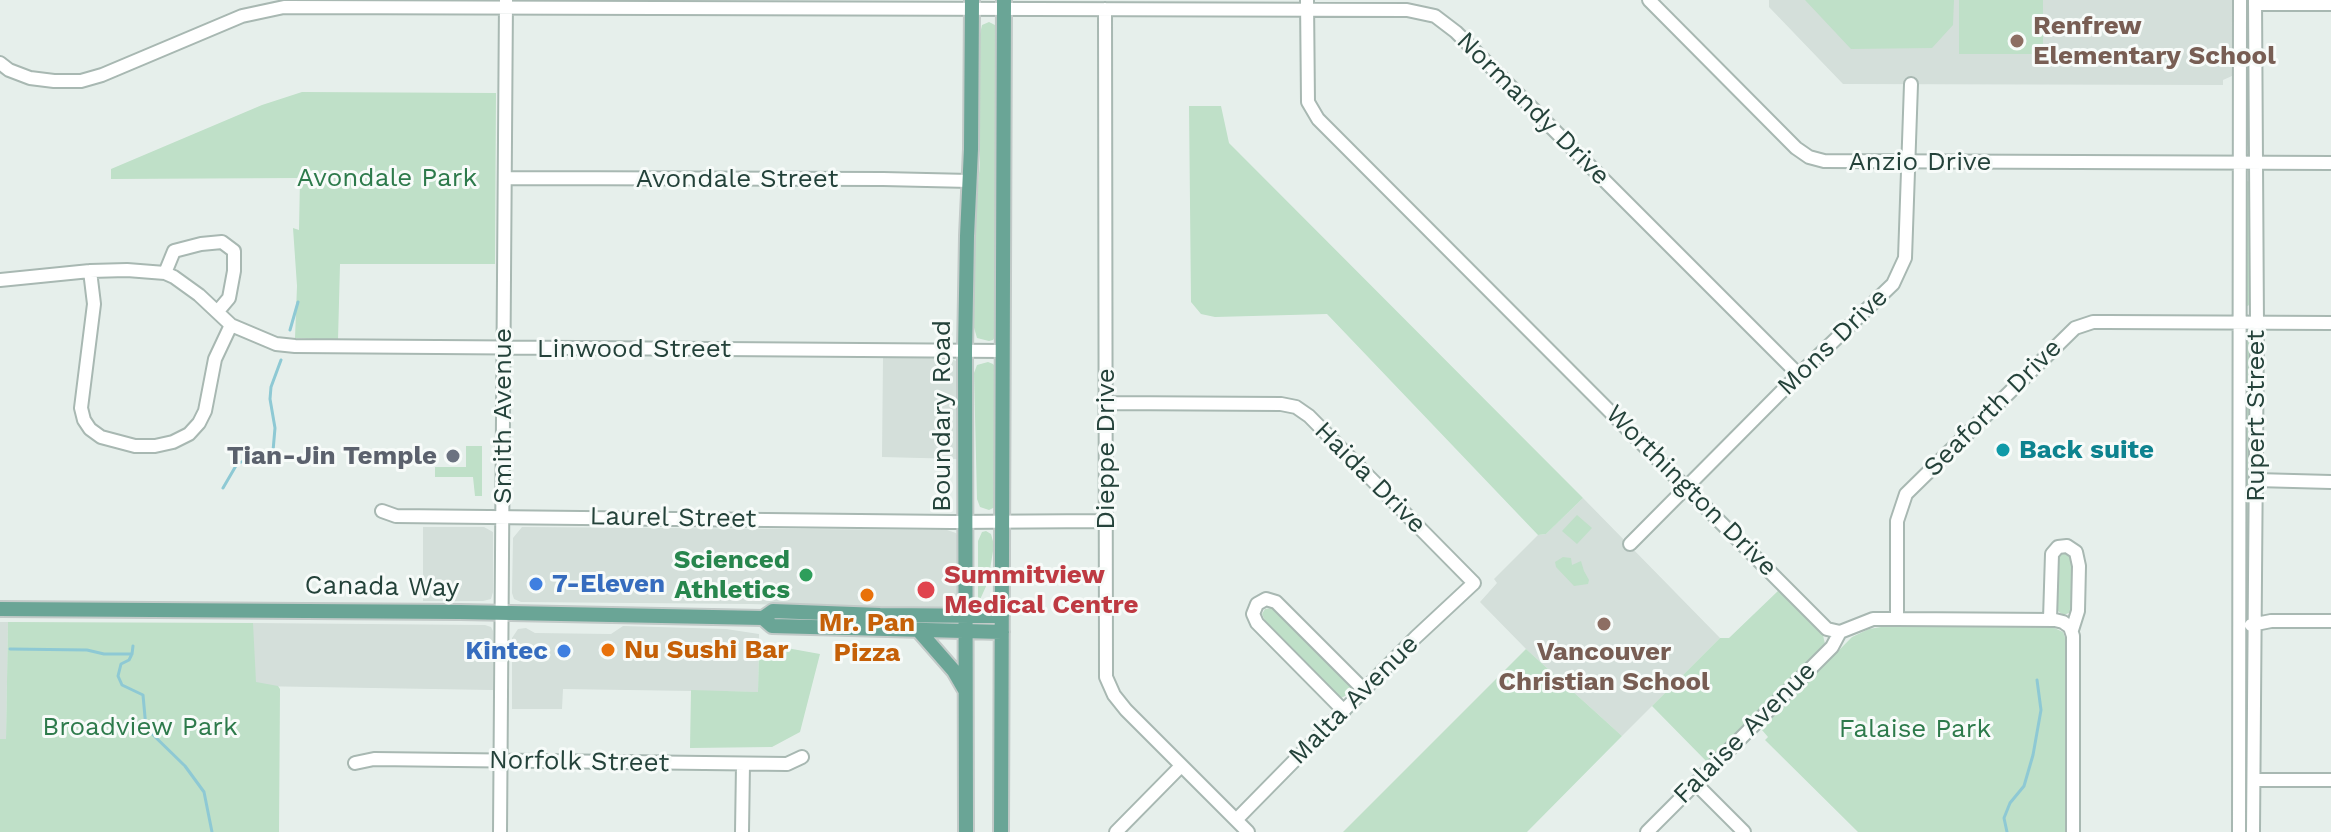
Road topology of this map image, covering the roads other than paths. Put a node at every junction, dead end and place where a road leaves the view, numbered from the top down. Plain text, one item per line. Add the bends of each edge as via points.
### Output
1 (1649, 0) edge
2 (2240, 0) edge
3 (2255, 2) edge
4 (506, 4) edge
5 (972, 4) edge
6 (1004, 4) edge
7 (2331, 4) edge
8 (1307, 5) edge
9 (1105, 9) junction
10 (0, 63) edge
11 (1911, 84) dead end
12 (1907, 162) junction
13 (2239, 163) junction
14 (2256, 163) junction
15 (2331, 163) edge
16 (505, 178) junction
17 (970, 181) junction
18 (90, 271) junction
19 (165, 273) junction
20 (0, 280) edge
21 (218, 311) junction
22 (2240, 322) junction
23 (2257, 323) junction
24 (2331, 323) edge
25 (231, 325) junction
26 (504, 348) junction
27 (965, 351) junction
28 (1003, 351) junction
29 (1799, 375) junction
30 (1107, 403) junction
31 (2256, 480) junction
32 (2331, 482) edge
33 (1686, 487) junction
34 (382, 511) dead end
35 (503, 517) junction
36 (1003, 520) junction
37 (966, 521) junction
38 (1105, 521) junction
39 (1630, 544) dead end
40 (1474, 583) joint
41 (0, 609) edge
42 (502, 613) junction
43 (966, 616) junction
44 (763, 618) junction
45 (1897, 619) junction
46 (2050, 619) junction
47 (2331, 621) edge
48 (1002, 624) junction
49 (2256, 624) junction
50 (2241, 627) junction
51 (2072, 630) junction
52 (919, 631) junction
53 (966, 631) junction
54 (1840, 632) junction
55 (1365, 691) junction
56 (966, 692) junction
57 (1344, 711) junction
58 (802, 757) dead end
59 (501, 760) junction
60 (355, 763) dead end
61 (743, 764) junction
62 (1181, 766) junction
63 (2254, 780) junction
64 (2331, 780) edge
65 (1695, 783) junction
66 (1236, 820) junction
67 (500, 832) edge
68 (742, 832) edge
69 (966, 832) edge
70 (1001, 832) edge
71 (1116, 832) edge
72 (1248, 832) edge
73 (1647, 832) edge
74 (1744, 832) edge
75 (2073, 832) edge
76 (2239, 832) edge
77 (2253, 832) edge

1 - 12 street, Anzio Drive via 1809,157
2 - 13 street, Rupert Street
3 - 7 street
3 - 14 street, Rupert Street
4 - 5 street, Normandy Drive
4 - 10 street, Normandy Drive via 274,8 81,81 30,78
4 - 16 street, Smith Avenue
5 - 6 street, Normandy Drive
5 - 17 main road, Boundary Road
6 - 9 street, Normandy Drive
6 - 28 main road
8 - 9 street, Normandy Drive
8 - 29 street, Normandy Drive via 1435,16
8 - 33 street, Worthington Drive via 1308,102 1318,119
9 - 30 street, Dieppe Drive
11 - 12 street, Mons Drive
12 - 13 street, Anzio Drive
12 - 29 street, Mons Drive via 1905,258 1893,284
13 - 14 street, Anzio Drive
13 - 22 street, Rupert Street
14 - 15 street, Anzio Drive
14 - 23 street, Rupert Street
16 - 17 street, Avondale Street
16 - 26 street, Smith Avenue
17 - 27 main road, Boundary Road
18 - 19 street
18 - 20 street
18 - 25 street via 94,304 81,408 90,429 101,437 155,446 189,434 205,411 215,359
19 - 21 street, Linwood Street
19 - 21 street via 174,251 222,242 234,251 234,271 229,298
21 - 25 street, Linwood Street
22 - 23 street, Seaforth Drive
22 - 45 street, Seaforth Drive via 2093,322 2068,333 1906,494 1897,521
22 - 50 street, Rupert Street
23 - 24 street, Seaforth Drive
23 - 31 street, Rupert Street
25 - 26 street, Linwood Street via 276,344 295,346
26 - 27 street, Linwood Street
26 - 35 street, Smith Avenue
27 - 28 street, Linwood Street
27 - 37 main road, Boundary Road
28 - 36 main road
29 - 33 street, Mons Drive
30 - 38 street, Dieppe Drive
30 - 40 street, Haida Drive via 1296,407
31 - 32 street
31 - 49 street, Rupert Street
33 - 39 street, Mons Drive
33 - 54 street, Worthington Drive via 1827,629
34 - 35 street, Laurel Street via 396,516
35 - 37 street, Laurel Street
35 - 42 street, Smith Avenue
36 - 37 street, Laurel Street
36 - 38 street, Laurel Street
36 - 48 main road
37 - 43 main road, Boundary Road
38 - 62 street, Dieppe Drive via 1106,677 1120,703
40 - 55 street, Malta Avenue
41 - 42 main road, Canada Way
42 - 44 main road, Canada Way
42 - 59 street, Smith Avenue
43 - 44 main road, Canada Way via 773,611
43 - 48 main road, Canada Way
43 - 53 main road, Boundary Road
44 - 52 main road, Canada Way via 772,626
45 - 46 street
45 - 54 street via 1873,619
46 - 51 street
46 - 51 street via 2052,554 2067,546 2076,552 2079,566
47 - 49 street
48 - 53 main road, Canada Way
48 - 70 main road
49 - 50 street
49 - 63 street, Rupert Street
50 - 76 street, Rupert Street
51 - 75 street
52 - 53 main road, Canada Way
52 - 56 main road
53 - 56 main road, Boundary Road
54 - 65 street, Falaise Avenue via 1832,647
55 - 57 street, Malta Avenue
55 - 57 street via 1276,602 1266,599 1257,604 1257,623
56 - 69 main road, Boundary Road
57 - 66 street, Malta Avenue
58 - 61 street, Norfolk Street via 787,764
59 - 60 street, Norfolk Street
59 - 61 street, Norfolk Street
59 - 67 street, Smith Avenue
61 - 68 street
62 - 66 street, Dieppe Drive
62 - 71 street
63 - 64 street
63 - 77 street, Rupert Street
65 - 73 street, Falaise Avenue
65 - 74 street
66 - 72 street, Dieppe Drive

